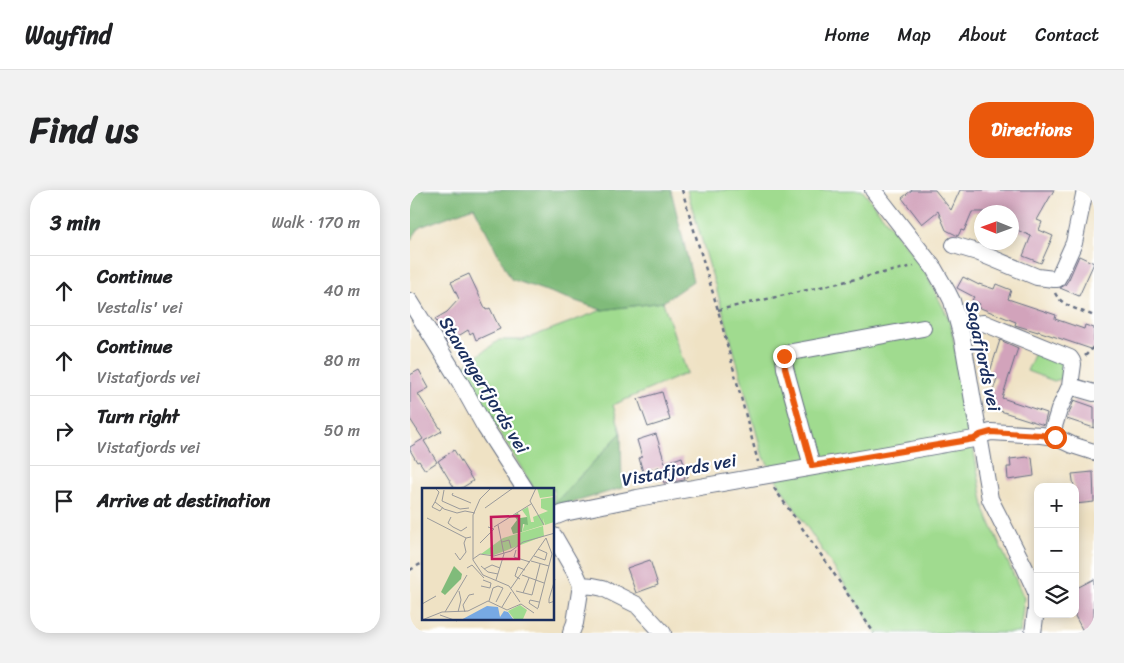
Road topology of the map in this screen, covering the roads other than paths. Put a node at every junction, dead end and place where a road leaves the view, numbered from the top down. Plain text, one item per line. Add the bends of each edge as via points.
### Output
1 (874, 190) edge
2 (1085, 190) edge
3 (957, 251) dead end
4 (410, 301) edge
5 (973, 324) dead end
6 (922, 328) dead end
7 (1070, 386) junction
8 (1094, 393) edge
9 (980, 435) junction
10 (1051, 436) junction
11 (1094, 452) edge
12 (812, 466) junction
13 (523, 488) edge
14 (555, 517) edge
15 (555, 538) edge
16 (581, 586) junction
17 (571, 633) edge
18 (663, 633) edge
19 (1032, 633) edge

1 - 9 street, Sagafjords vei via 933,267 948,293 959,323
2 - 3 street via 1074,243 1057,279 1037,276 986,255
4 - 13 street, Stavangerfjords vei
5 - 7 street via 984,323 1070,358 1073,364
6 - 12 street via 784,356
7 - 8 street
7 - 10 street
9 - 10 street, Vistafjords vei via 991,432
9 - 12 street, Vistafjords vei via 974,439
9 - 19 street, Sagafjords vei via 990,498 1036,592
10 - 11 street, Vistafjords vei
12 - 14 street, Vistafjords vei
15 - 16 street
16 - 17 street
16 - 18 street via 603,588 637,605

